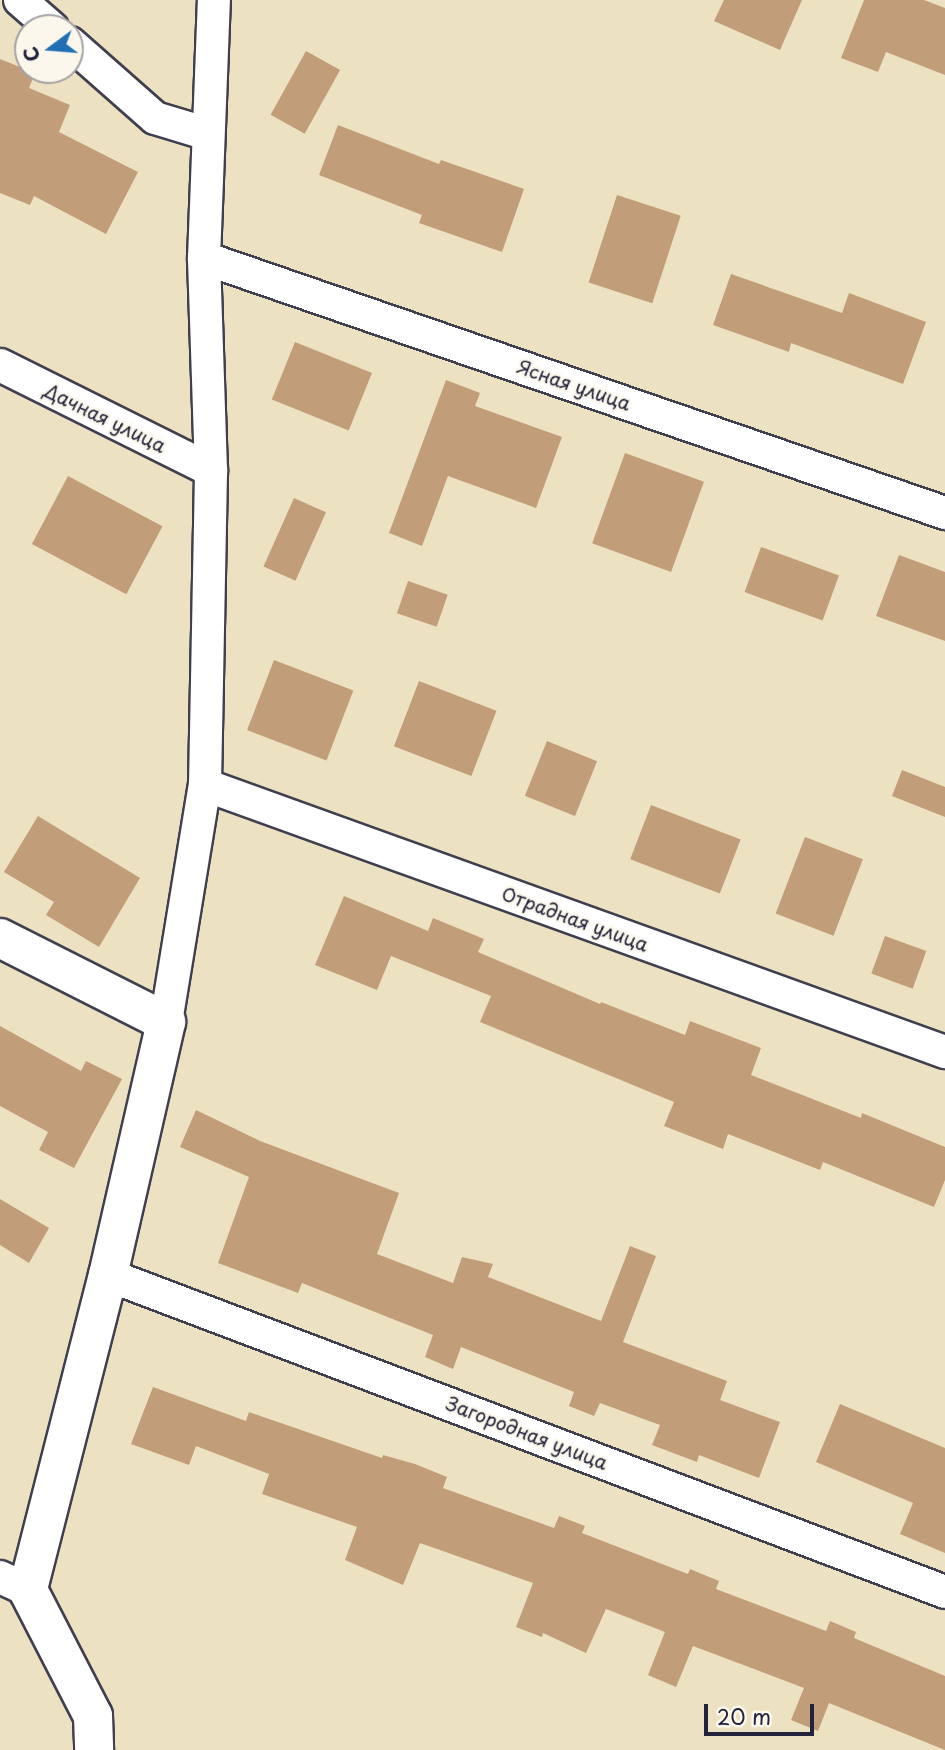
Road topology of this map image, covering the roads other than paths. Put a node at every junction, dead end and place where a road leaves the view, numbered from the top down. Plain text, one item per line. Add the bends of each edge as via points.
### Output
1 (20, 0) edge
2 (214, 0) edge
3 (36, 14) edge
4 (84, 55) edge
5 (208, 134) junction
6 (204, 258) junction
7 (0, 365) edge
8 (211, 470) junction
9 (945, 513) edge
10 (205, 785) junction
11 (0, 938) edge
12 (166, 1022) junction
13 (945, 1052) edge
14 (108, 1275) junction
15 (14, 1584) edge
16 (945, 1591) edge
17 (94, 1750) edge

1 - 3 street
2 - 5 street
4 - 5 street via 156,118
5 - 6 street
6 - 8 street
6 - 9 street, Ясная улица
7 - 8 street, Дачная улица
8 - 10 street
10 - 12 street
10 - 13 street, Отрадная улица
11 - 12 street
12 - 14 street
14 - 15 street
14 - 16 street, Загородная улица
15 - 17 street via 93,1716

